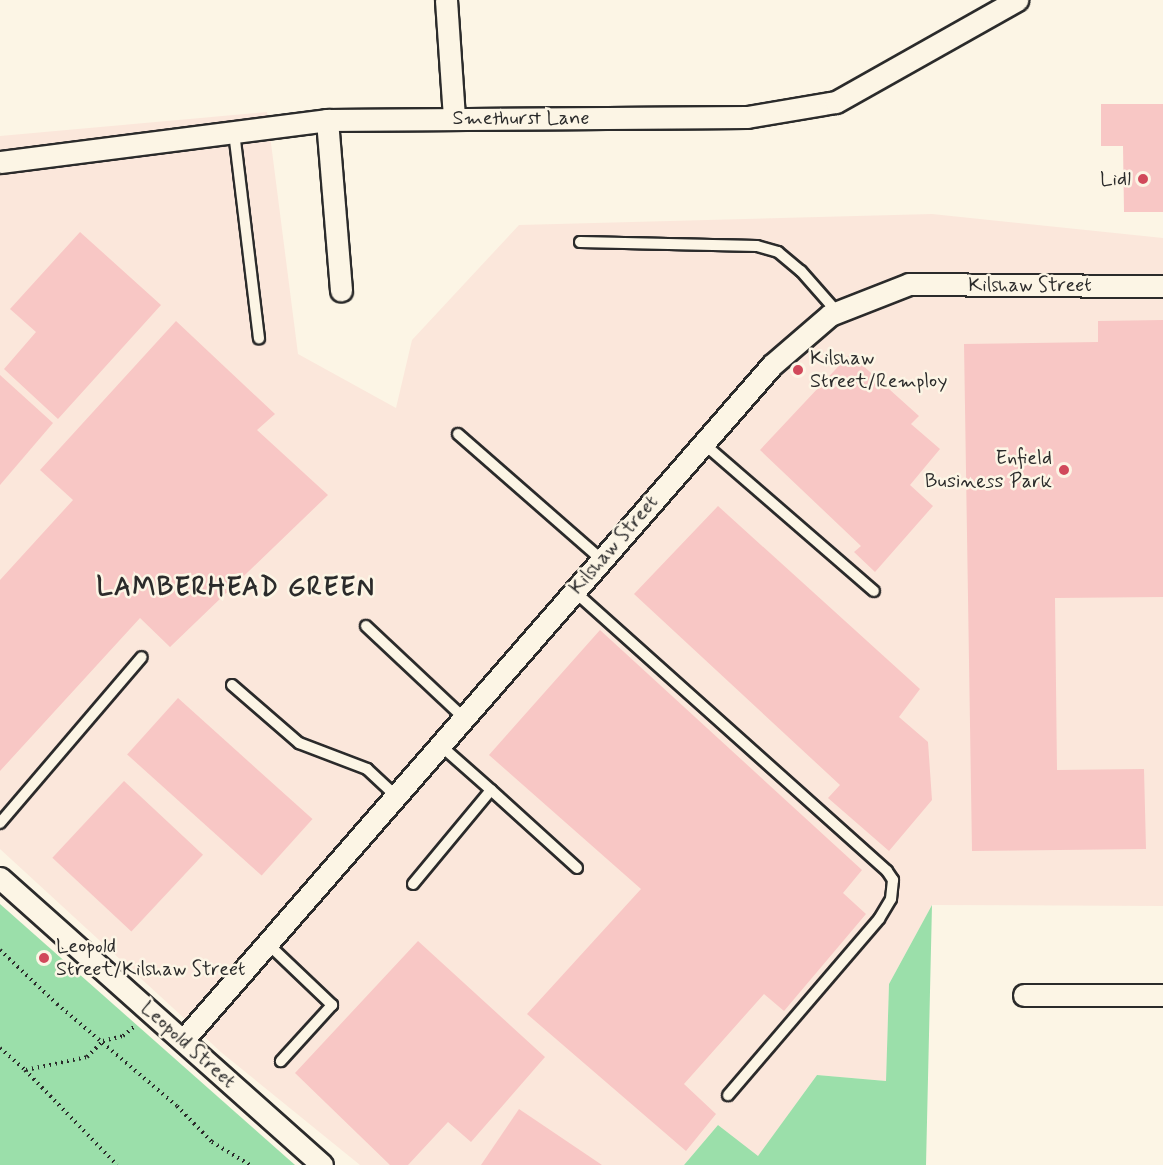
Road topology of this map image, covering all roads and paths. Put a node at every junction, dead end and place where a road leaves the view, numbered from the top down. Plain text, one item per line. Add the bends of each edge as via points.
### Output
1 (446, 0) edge
2 (1017, 0) edge
3 (454, 118) junction
4 (327, 120) junction
5 (234, 132) junction
6 (0, 162) edge
7 (580, 242) dead end
8 (1163, 286) edge
9 (341, 290) dead end
10 (837, 312) junction
11 (259, 338) dead end
12 (458, 434) dead end
13 (703, 443) junction
14 (602, 560) junction
15 (574, 591) junction
16 (874, 591) dead end
17 (366, 626) dead end
18 (142, 657) dead end
19 (232, 685) dead end
20 (464, 718) junction
21 (440, 745) junction
22 (491, 790) junction
23 (396, 796) junction
24 (0, 823) edge
25 (577, 868) dead end
26 (0, 878) edge
27 (413, 884) dead end
28 (267, 943) junction
29 (0, 950) edge
30 (1024, 995) dead end
31 (1163, 995) edge
32 (152, 1012) junction
33 (184, 1039) junction
34 (103, 1041) junction
35 (0, 1048) edge
36 (281, 1061) dead end
37 (26, 1070) junction
38 (728, 1095) dead end
39 (117, 1165) edge
40 (250, 1165) edge
41 (322, 1165) edge

1 - 3 street
2 - 3 street, Smethurst Lane via 836,102 747,117
3 - 4 street, Smethurst Lane
4 - 5 street, Smethurst Lane
4 - 9 street
5 - 6 street, Smethurst Lane
5 - 11 lane
7 - 10 lane via 757,246 778,252 801,271
8 - 10 street, Kilshaw Street via 909,284
10 - 13 street, Kilshaw Street via 772,365
12 - 14 lane
13 - 14 street, Kilshaw Street
13 - 16 lane
14 - 15 street, Kilshaw Street
15 - 20 street, Kilshaw Street
15 - 38 lane via 893,880 891,899 879,919
17 - 20 lane
18 - 24 lane
19 - 23 lane via 299,743 367,769
20 - 21 street, Kilshaw Street
21 - 22 lane
21 - 23 street, Kilshaw Street
22 - 25 lane
22 - 27 lane
23 - 28 street, Kilshaw Street
26 - 32 street, Leopold Street
28 - 33 street, Kilshaw Street
28 - 36 lane via 332,1005
29 - 34 path
30 - 31 street
32 - 33 street, Leopold Street
32 - 34 path via 123,1036
33 - 41 street, Leopold Street
34 - 37 path via 87,1057
34 - 40 path via 212,1142
35 - 37 path
37 - 39 path

